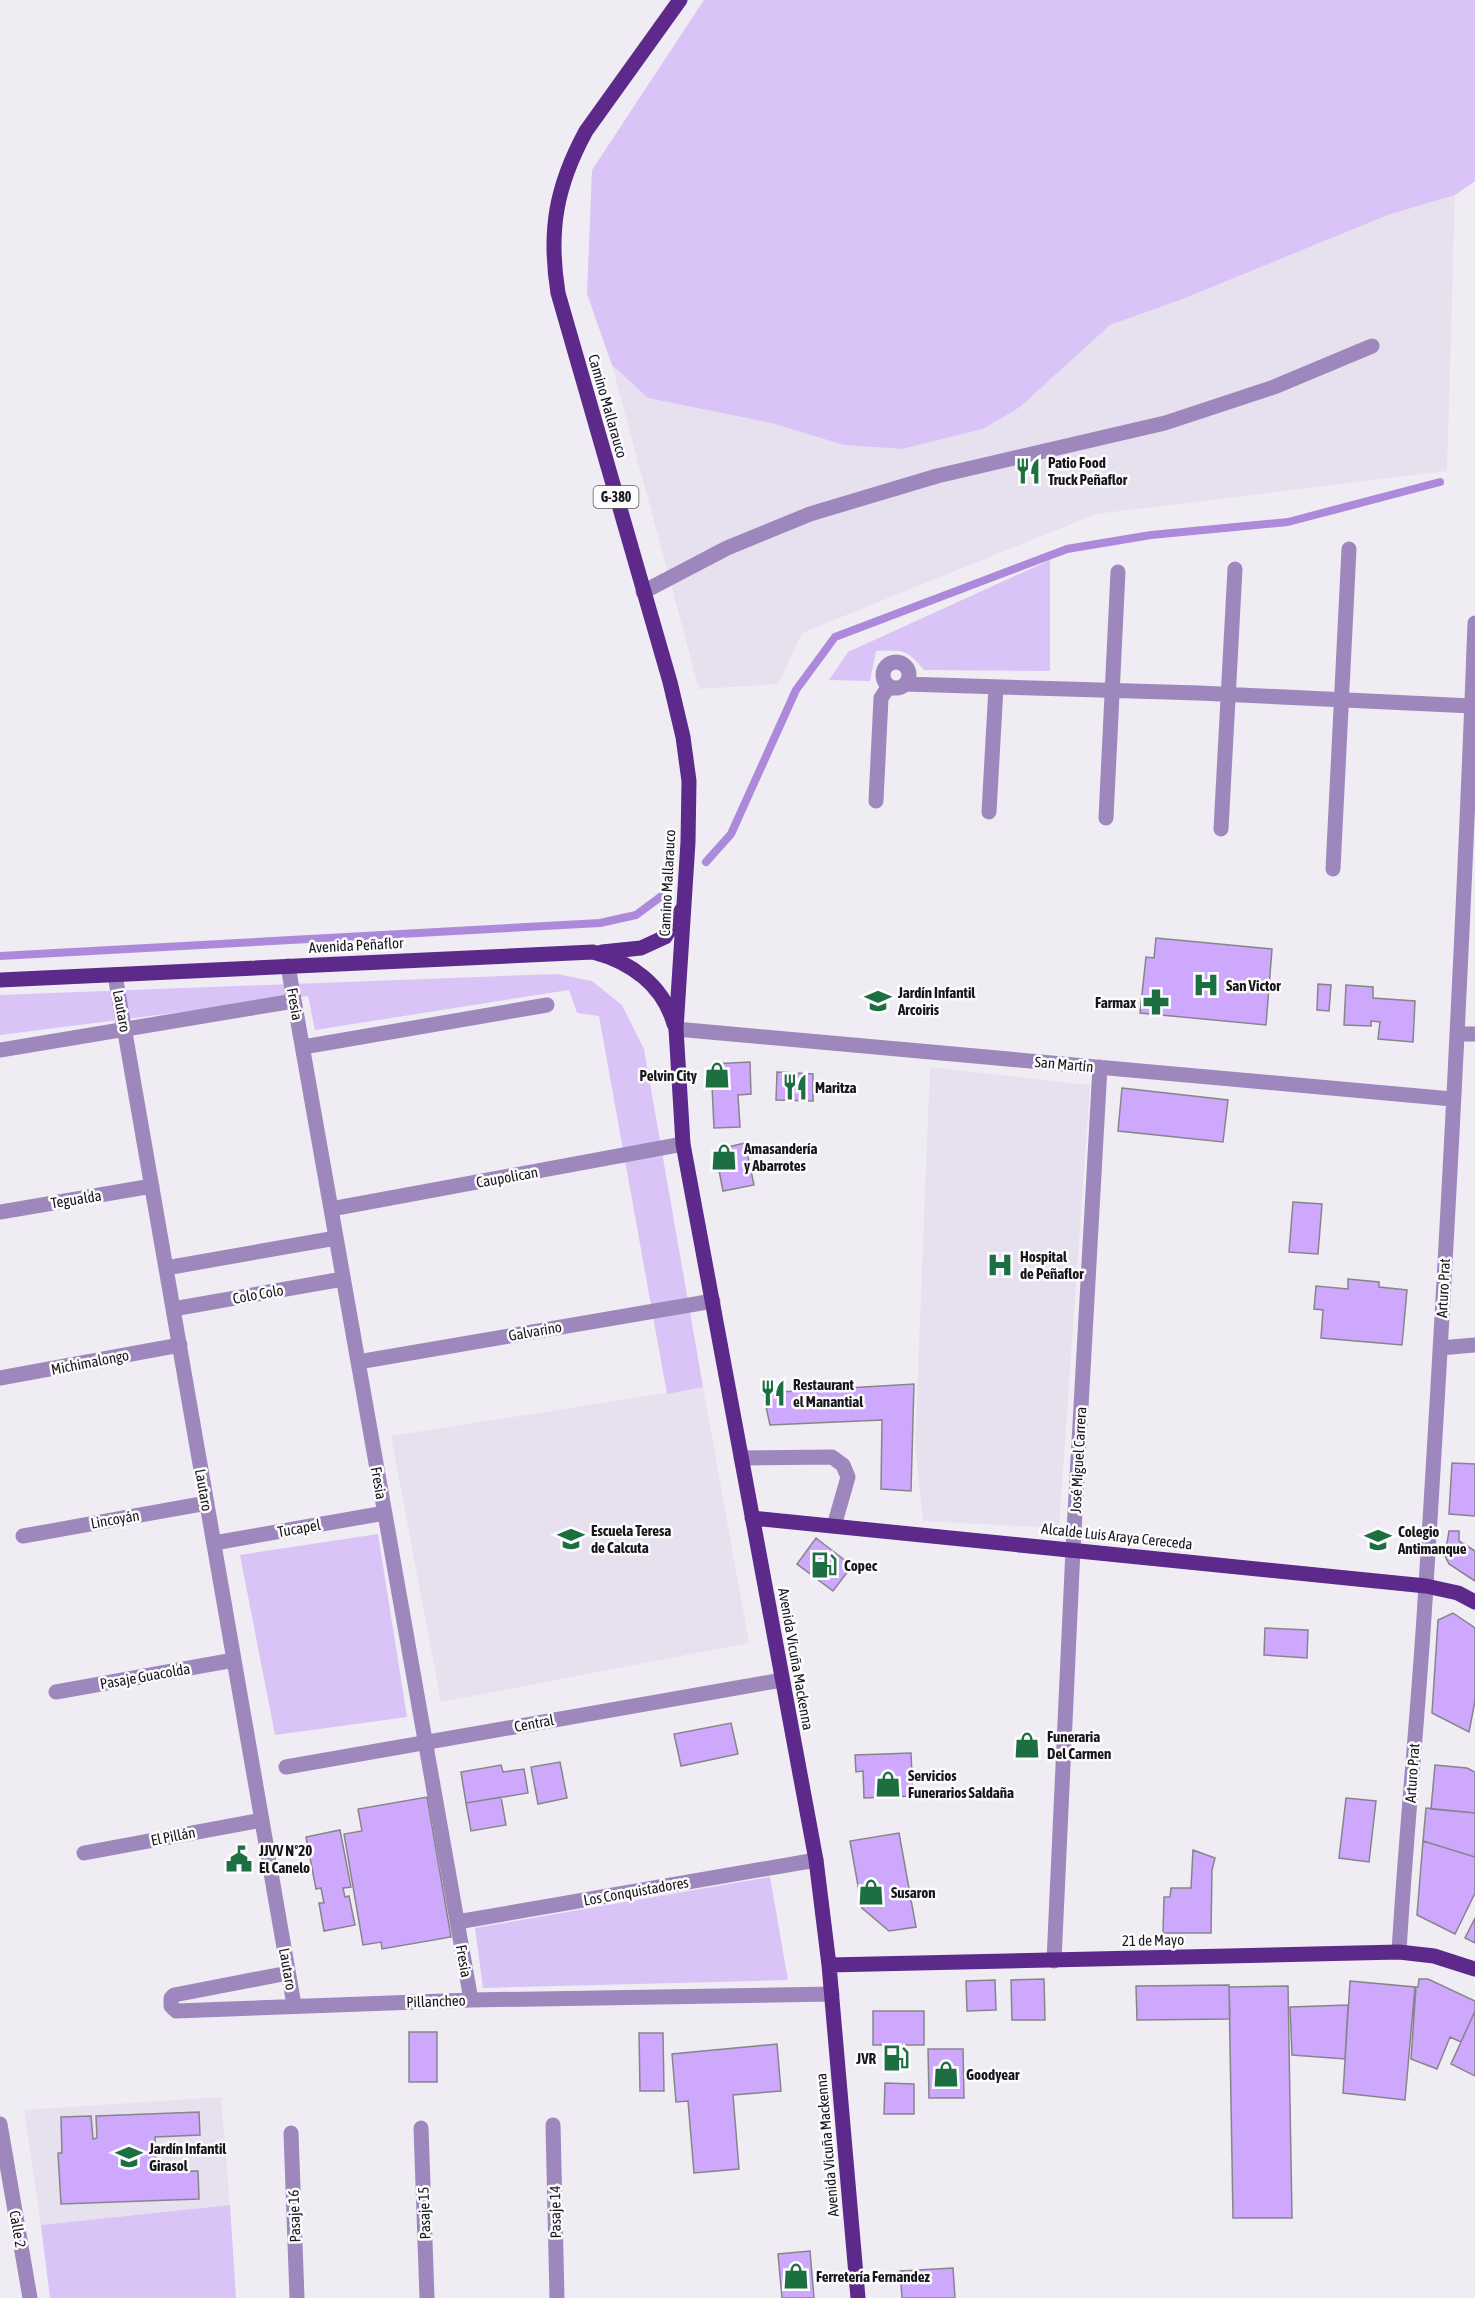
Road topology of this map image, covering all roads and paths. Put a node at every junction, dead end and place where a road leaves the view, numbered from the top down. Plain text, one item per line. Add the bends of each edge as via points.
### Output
1 (680, 0) edge
2 (1372, 346) dead end
3 (1349, 549) dead end
4 (1235, 569) dead end
5 (1118, 572) dead end
6 (643, 592) junction
7 (1475, 623) edge
8 (905, 684) junction
9 (889, 686) junction
10 (996, 687) junction
11 (1113, 690) junction
12 (1227, 694) junction
13 (1342, 700) junction
14 (1472, 705) junction
15 (1472, 793) edge
16 (876, 801) dead end
17 (989, 812) dead end
18 (1106, 818) dead end
19 (1221, 829) dead end
20 (1333, 868) dead end
21 (684, 906) junction
22 (593, 952) junction
23 (288, 966) junction
24 (115, 975) junction
25 (0, 980) edge
26 (294, 1001) junction
27 (547, 1005) dead end
28 (125, 1029) junction
29 (676, 1029) junction
30 (1457, 1034) junction
31 (1475, 1034) edge
32 (303, 1047) junction
33 (0, 1050) edge
34 (1100, 1067) junction
35 (1452, 1099) junction
36 (684, 1144) junction
37 (152, 1186) junction
38 (331, 1209) junction
39 (0, 1212) edge
40 (336, 1238) junction
41 (166, 1268) junction
42 (344, 1280) junction
43 (713, 1301) junction
44 (173, 1309) junction
45 (180, 1345) junction
46 (1475, 1345) edge
47 (1440, 1348) junction
48 (358, 1362) junction
49 (0, 1378) edge
50 (741, 1458) junction
51 (207, 1503) junction
52 (385, 1513) junction
53 (752, 1518) junction
54 (834, 1526) junction
55 (23, 1536) dead end
56 (214, 1543) junction
57 (1073, 1549) junction
58 (1426, 1586) junction
59 (1475, 1602) edge
60 (234, 1660) junction
61 (782, 1680) junction
62 (56, 1692) dead end
63 (425, 1742) junction
64 (286, 1767) dead end
65 (262, 1820) junction
66 (84, 1853) dead end
67 (816, 1860) junction
68 (457, 1922) junction
69 (1399, 1952) junction
70 (1054, 1961) junction
71 (829, 1965) junction
72 (1475, 1969) edge
73 (288, 1974) junction
74 (832, 1994) junction
75 (471, 2000) junction
76 (294, 2005) junction
77 (0, 2124) edge
78 (554, 2126) dead end
79 (421, 2128) dead end
80 (291, 2133) dead end
81 (30, 2298) edge
82 (297, 2298) edge
83 (427, 2298) edge
84 (557, 2298) edge
85 (858, 2298) edge

1 - 6 main road, Camino Mallarauco / G-380 via 575,151 558,196 552,244 558,293
2 - 6 street via 1274,387 1166,423 937,476 810,514 727,548
3 - 13 street
4 - 12 street
5 - 11 street
6 - 21 main road, Camino Mallarauco / G-380 via 683,737 688,782
7 - 14 street, Arturo Prat
8 - 9 street via 898,688
8 - 9 street via 909,676 906,667 895,663 883,672
8 - 10 street
9 - 16 street via 881,698
10 - 11 street
10 - 17 street
11 - 12 street
11 - 18 street
12 - 13 street
12 - 19 street
13 - 14 street
13 - 20 street
14 - 15 street, Arturo Prat
15 - 30 street, Arturo Prat
21 - 22 main road via 666,936 641,948
21 - 29 main road, Camino Mallarauco / G-380
22 - 23 main road, Avenida Peñaflor
22 - 29 main road, Avenida Peñaflor via 643,975 665,1001
23 - 24 main road, Avenida Peñaflor
23 - 26 street, Fresia
24 - 25 main road, Avenida Peñaflor
24 - 28 street, Lautaro
26 - 28 street
26 - 32 street, Fresia
27 - 32 street
28 - 33 street
28 - 37 street, Lautaro
29 - 34 street, San Martín
29 - 36 main road, Avenida Vicuña Mackenna
30 - 31 street
30 - 35 street, Arturo Prat
32 - 38 street, Fresia
34 - 35 street, San Martín
34 - 57 street, José Miguel Carrera
35 - 47 street, Arturo Prat
36 - 38 street, Caupolican
36 - 43 main road, Avenida Vicuña Mackenna
37 - 39 street, Tegualda
37 - 41 street, Lautaro
38 - 40 street, Fresia
40 - 41 street
40 - 42 street, Fresia
41 - 44 street, Lautaro
42 - 44 street, Colo Colo
42 - 48 street, Fresia
43 - 48 street, Galvarino
43 - 50 main road, Avenida Vicuña Mackenna
44 - 45 street, Lautaro
45 - 49 street, Michimalongo
45 - 51 street, Lautaro
46 - 47 street
47 - 58 street, Arturo Prat
48 - 52 street, Fresia
50 - 53 main road, Avenida Vicuña Mackenna
50 - 54 street via 832,1457 839,1461 848,1477
51 - 55 street, Lincoyán
51 - 56 street, Lautaro
52 - 56 street, Tucapel
52 - 63 street, Fresia
53 - 54 main road, Alcalde Luis Araya Cereceda
53 - 61 main road, Avenida Vicuña Mackenna
54 - 57 main road, Alcalde Luis Araya Cereceda
56 - 60 street, Lautaro
57 - 58 main road, Alcalde Luis Araya Cereceda
57 - 70 street, José Miguel Carrera
58 - 59 main road, Alcalde Luis Araya Cereceda via 1458,1593
58 - 69 street, Arturo Prat
60 - 62 street, Pasaje Guacolda
60 - 65 street, Lautaro
61 - 63 street, Central
61 - 67 main road, Avenida Vicuña Mackenna
63 - 64 street, Central
63 - 68 street, Fresia
65 - 66 street, El Pillán
65 - 73 street, Lautaro
67 - 68 street, Los Conquistadores
67 - 71 main road, Avenida Vicuña Mackenna
68 - 75 street, Fresia
69 - 70 main road, 21 de Mayo
69 - 72 main road, 21 de Mayo via 1443,1958
70 - 71 main road, 21 de Mayo
71 - 74 main road, Avenida Vicuña Mackenna
73 - 76 street, Lautaro
73 - 76 street, Pillancheo via 174,1995 170,2003 176,2011
74 - 75 street, Pillancheo
74 - 85 main road, Avenida Vicuña Mackenna
75 - 76 street, Pillancheo
77 - 81 street, Calle 2
78 - 84 street, Pasaje 14
79 - 83 street, Pasaje 15
80 - 82 street, Pasaje 16

